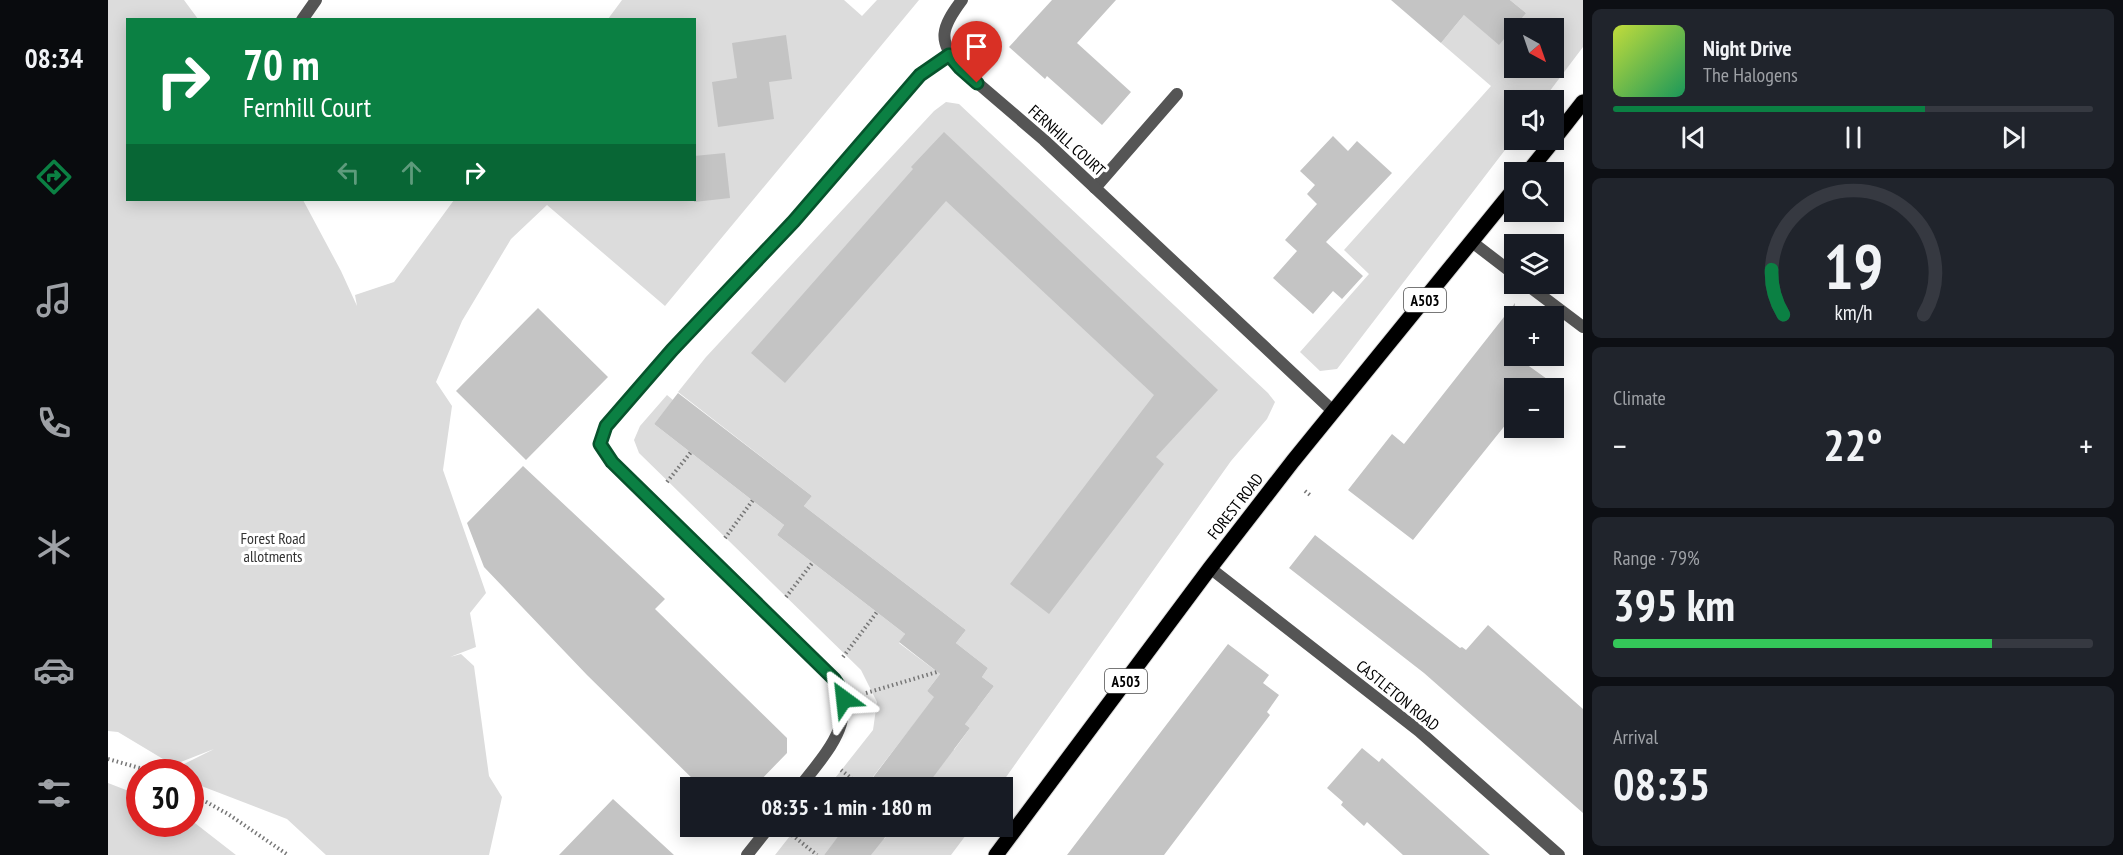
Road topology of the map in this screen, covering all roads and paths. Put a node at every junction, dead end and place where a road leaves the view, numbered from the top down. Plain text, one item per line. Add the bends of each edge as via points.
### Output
1 (316, 0) edge
2 (962, 0) edge
3 (303, 18) edge
4 (949, 55) junction
5 (1177, 94) dead end
6 (1583, 102) edge
7 (1564, 126) edge
8 (1545, 150) edge
9 (1536, 162) edge
10 (1095, 188) junction
11 (1504, 202) edge
12 (1472, 242) junction
13 (1504, 267) edge
14 (1539, 294) edge
15 (1583, 327) edge
16 (1334, 412) junction
17 (691, 452) dead end
18 (1305, 491) dead end
19 (1310, 495) dead end
20 (753, 500) dead end
21 (652, 501) junction
22 (710, 558) junction
23 (813, 562) dead end
24 (1210, 568) junction
25 (877, 612) dead end
26 (771, 617) junction
27 (937, 672) dead end
28 (830, 675) junction
29 (844, 699) junction
30 (108, 759) edge
31 (126, 764) edge
32 (807, 777) edge
33 (204, 801) edge
34 (761, 837) edge
35 (793, 837) edge
36 (288, 855) edge
37 (747, 855) edge
38 (817, 855) edge
39 (996, 855) edge
40 (1559, 855) edge

1 - 3 street
2 - 4 street via 948,18 943,37
4 - 10 street, FERNHILL COURT
4 - 21 street via 920,75 794,221 606,426 600,444 612,462
5 - 10 street
6 - 7 main road
8 - 9 main road
10 - 16 street, FERNHILL COURT
11 - 12 main road, FOREST ROAD / A503
12 - 13 street
12 - 16 main road, FOREST ROAD / A503
14 - 15 street
16 - 24 main road, FOREST ROAD / A503
17 - 21 path
18 - 19 path
20 - 22 path
21 - 22 street
22 - 26 street
23 - 26 path
24 - 39 main road, FOREST ROAD / A503
24 - 40 street, CASTLETON ROAD via 1419,731
25 - 28 path
26 - 28 street
27 - 29 path
28 - 29 street
29 - 32 street via 834,742
30 - 31 path
33 - 36 path
34 - 37 street
35 - 38 path

